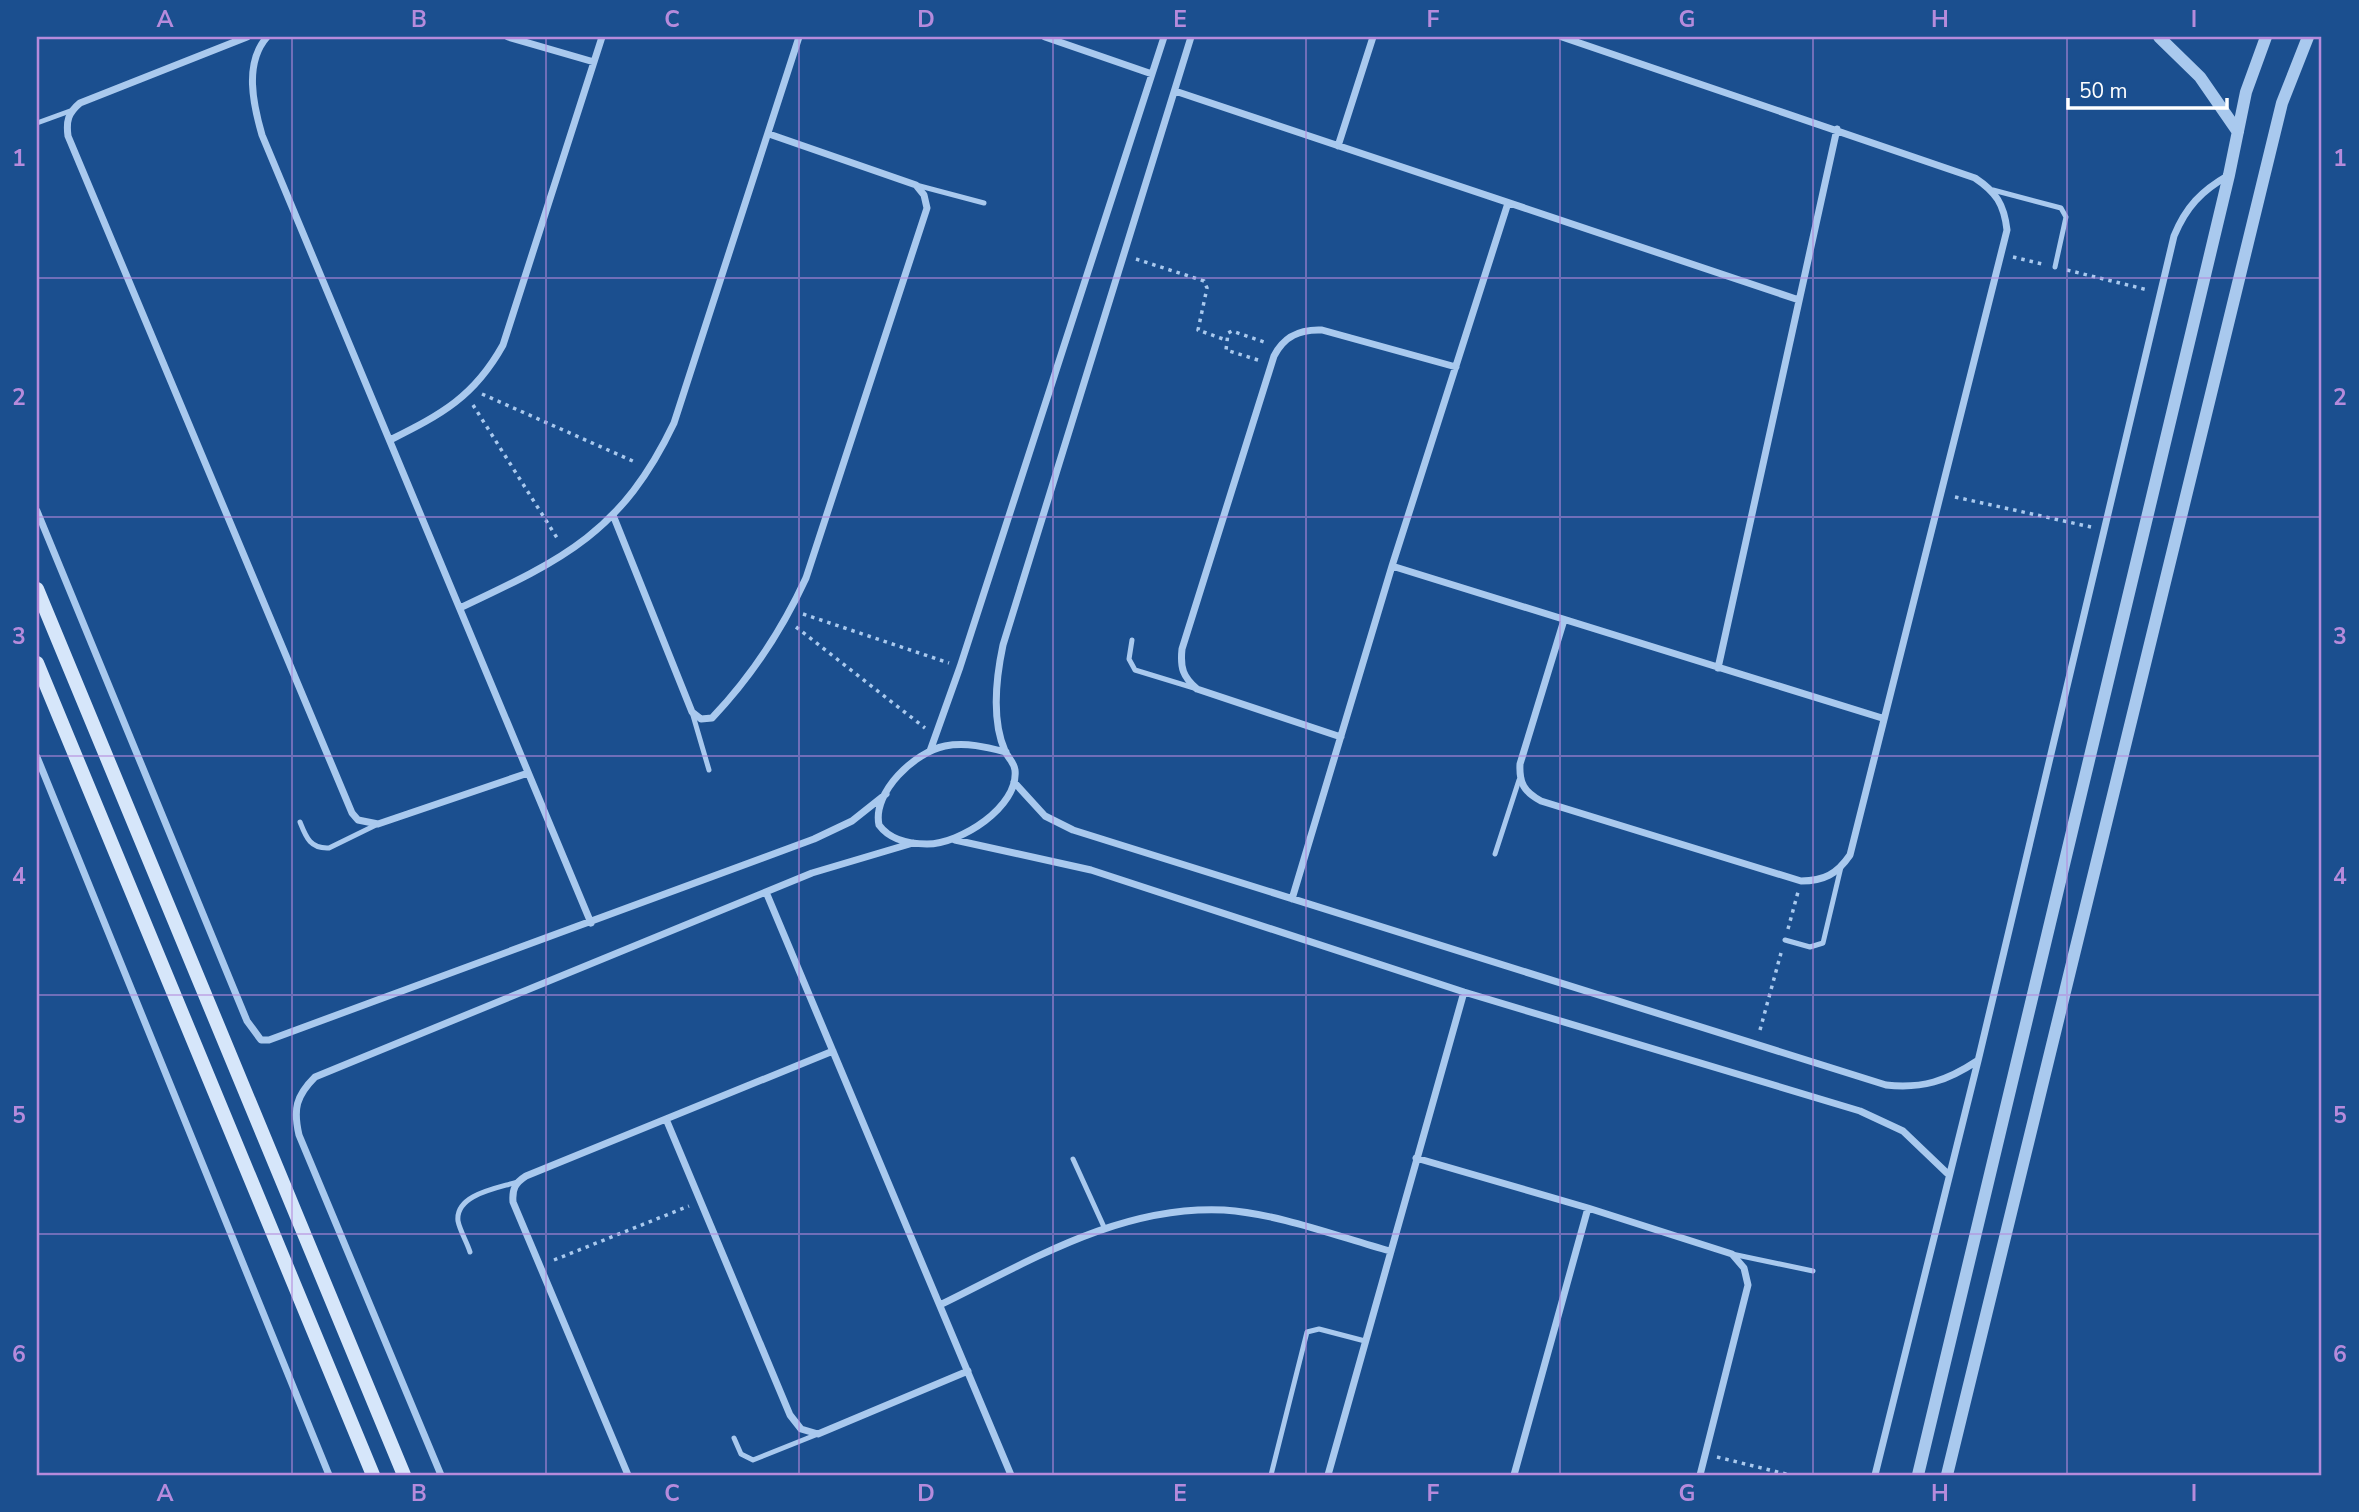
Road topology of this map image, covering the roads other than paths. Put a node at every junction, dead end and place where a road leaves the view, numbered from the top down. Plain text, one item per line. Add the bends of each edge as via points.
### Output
1 (247, 37) edge
2 (267, 37) edge
3 (508, 37) edge
4 (602, 37) edge
5 (799, 37) edge
6 (1045, 37) edge
7 (1164, 37) edge
8 (1191, 37) edge
9 (1373, 37) edge
10 (1562, 37) edge
11 (2159, 37) edge
12 (2266, 37) edge
13 (2308, 37) edge
14 (594, 62) junction
15 (1152, 74) junction
16 (1175, 91) junction
17 (70, 111) junction
18 (37, 123) edge
19 (1837, 129) junction
20 (2238, 132) junction
21 (769, 134) junction
22 (1338, 146) junction
23 (2230, 175) junction
24 (916, 185) junction
25 (1993, 190) junction
26 (984, 202) dead end
27 (1508, 203) junction
28 (2055, 267) road end
29 (1799, 300) junction
30 (1456, 367) junction
31 (390, 440) junction
32 (37, 511) edge
33 (613, 515) junction
34 (1392, 566) junction
35 (37, 589) edge
36 (460, 608) junction
37 (1564, 620) junction
38 (1132, 640) dead end
39 (37, 663) edge
40 (1718, 668) junction
41 (1197, 689) junction
42 (692, 712) junction
43 (1882, 718) junction
44 (1341, 737) junction
45 (930, 751) junction
46 (1006, 752) junction
47 (37, 757) edge
48 (709, 770) dead end
49 (528, 773) junction
50 (1519, 780) junction
51 (1014, 782) junction
52 (886, 794) junction
53 (300, 822) dead end
54 (378, 824) junction
55 (954, 840) junction
56 (915, 843) junction
57 (1495, 853) dead end
58 (1841, 867) junction
59 (766, 892) junction
60 (1292, 899) junction
61 (591, 923) junction
62 (1785, 940) road end
63 (1464, 992) junction
64 (832, 1051) junction
65 (1978, 1061) junction
66 (666, 1119) junction
67 (1416, 1158) junction
68 (1073, 1159) dead end
69 (1949, 1175) junction
70 (517, 1182) junction
71 (1588, 1208) junction
72 (1104, 1227) junction
73 (1390, 1251) junction
74 (470, 1252) dead end
75 (1732, 1254) junction
76 (1813, 1271) dead end
77 (940, 1305) junction
78 (1365, 1341) junction
79 (968, 1371) junction
80 (818, 1434) junction
81 (734, 1438) dead end
82 (329, 1475) edge
83 (373, 1475) edge
84 (404, 1475) edge
85 (441, 1475) edge
86 (628, 1475) edge
87 (1012, 1475) edge
88 (1271, 1475) edge
89 (1328, 1475) edge
90 (1514, 1475) edge
91 (1700, 1475) edge
92 (1875, 1475) edge
93 (1918, 1475) edge
94 (1947, 1475) edge

1 - 17 street via 80,103
2 - 31 street via 254,63 252,87 262,135
3 - 14 street
4 - 14 street
5 - 21 street
6 - 15 street
7 - 15 street
8 - 16 street
9 - 22 street
10 - 19 street
11 - 20 street via 2200,77
12 - 20 street via 2246,92
13 - 94 street via 2282,103
14 - 31 street via 513,320 490,369 437,416
15 - 45 street
16 - 22 street
16 - 46 street via 1003,645 996,694
17 - 18 lane
17 - 54 street via 68,136 352,813 368,824
19 - 25 street via 1975,178
19 - 29 street
20 - 23 street
21 - 24 street
21 - 33 street via 674,423 650,468
22 - 27 street
23 - 65 street via 2205,188 2181,218 2174,236
23 - 93 street
24 - 26 lane
24 - 42 street via 927,208 806,578 763,657 712,718 701,719
25 - 28 lane via 2061,208 2066,217
25 - 43 street via 2004,208 2007,230
27 - 29 street
27 - 30 street
29 - 40 street
30 - 34 street
30 - 41 street via 1322,330 1298,332 1278,347 1182,649 1182,671
31 - 36 street
32 - 61 street via 256,1037 269,1040
33 - 36 street via 545,568
33 - 42 street
34 - 37 street
34 - 44 street
35 - 84 main road
36 - 49 street
37 - 40 street
37 - 50 street
38 - 41 lane via 1129,659 1135,670
39 - 83 main road
40 - 43 street
41 - 44 street
42 - 48 lane
43 - 58 street via 1850,855
44 - 60 street
45 - 46 street via 958,744
45 - 52 street via 905,770
46 - 51 street
47 - 82 street
49 - 54 street
49 - 61 street
50 - 57 lane
50 - 58 street via 1527,793 1541,801 1801,881 1830,876
51 - 55 street via 993,815
51 - 60 street via 1033,806 1059,824
52 - 56 street via 879,806 879,825 893,837
52 - 61 street via 834,831
53 - 54 lane via 308,841 321,849
55 - 56 street
55 - 63 street via 1091,870
56 - 59 street via 846,861
58 - 62 lane via 1824,943 1810,947
59 - 64 street
59 - 85 street via 315,1077 299,1092 294,1114 299,1135
60 - 65 street via 1885,1085 1933,1084
63 - 67 street
63 - 69 street via 1883,1119 1922,1145
64 - 66 street
64 - 77 street
65 - 69 street
66 - 70 street
66 - 80 street via 790,1415 801,1429
67 - 71 street
67 - 73 street
68 - 72 lane
69 - 92 street
70 - 74 lane via 465,1201 458,1221
70 - 86 street via 513,1202
71 - 75 street
71 - 90 street
72 - 73 street via 1185,1210 1226,1210 1267,1216
72 - 77 street
73 - 78 street
75 - 76 lane
75 - 91 street via 1744,1268 1748,1285
77 - 79 street
78 - 88 lane via 1319,1329 1307,1332
78 - 89 street
79 - 80 street
79 - 87 street
80 - 81 lane via 753,1460 741,1454

